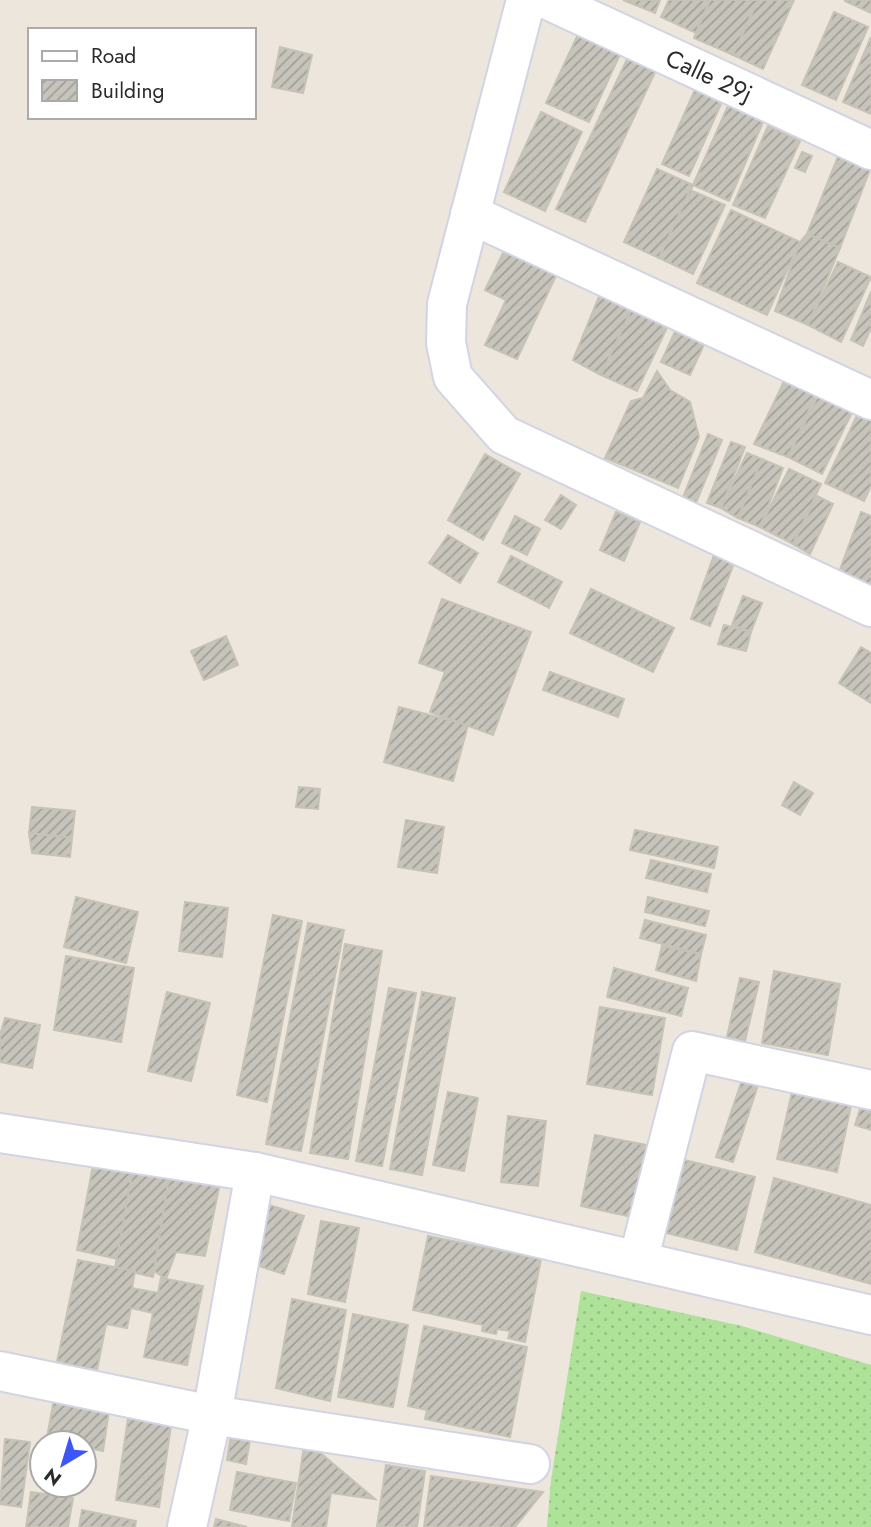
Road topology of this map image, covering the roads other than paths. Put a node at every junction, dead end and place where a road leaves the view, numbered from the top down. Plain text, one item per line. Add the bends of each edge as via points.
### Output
1 (526, 0) edge
2 (548, 0) edge
3 (871, 150) edge
4 (470, 214) junction
5 (871, 400) edge
6 (871, 607) edge
7 (871, 1090) edge
8 (0, 1133) edge
9 (255, 1172) junction
10 (638, 1261) junction
11 (871, 1315) edge
12 (0, 1371) edge
13 (212, 1415) junction
14 (530, 1464) dead end
15 (187, 1527) edge

1 - 4 street
2 - 3 street, Calle 29j
4 - 5 street
4 - 6 street via 447,304 446,343 453,377 504,435
7 - 10 street via 692,1051
8 - 9 street
9 - 10 street
9 - 13 street
10 - 11 street
12 - 13 street
13 - 14 street
13 - 15 street

